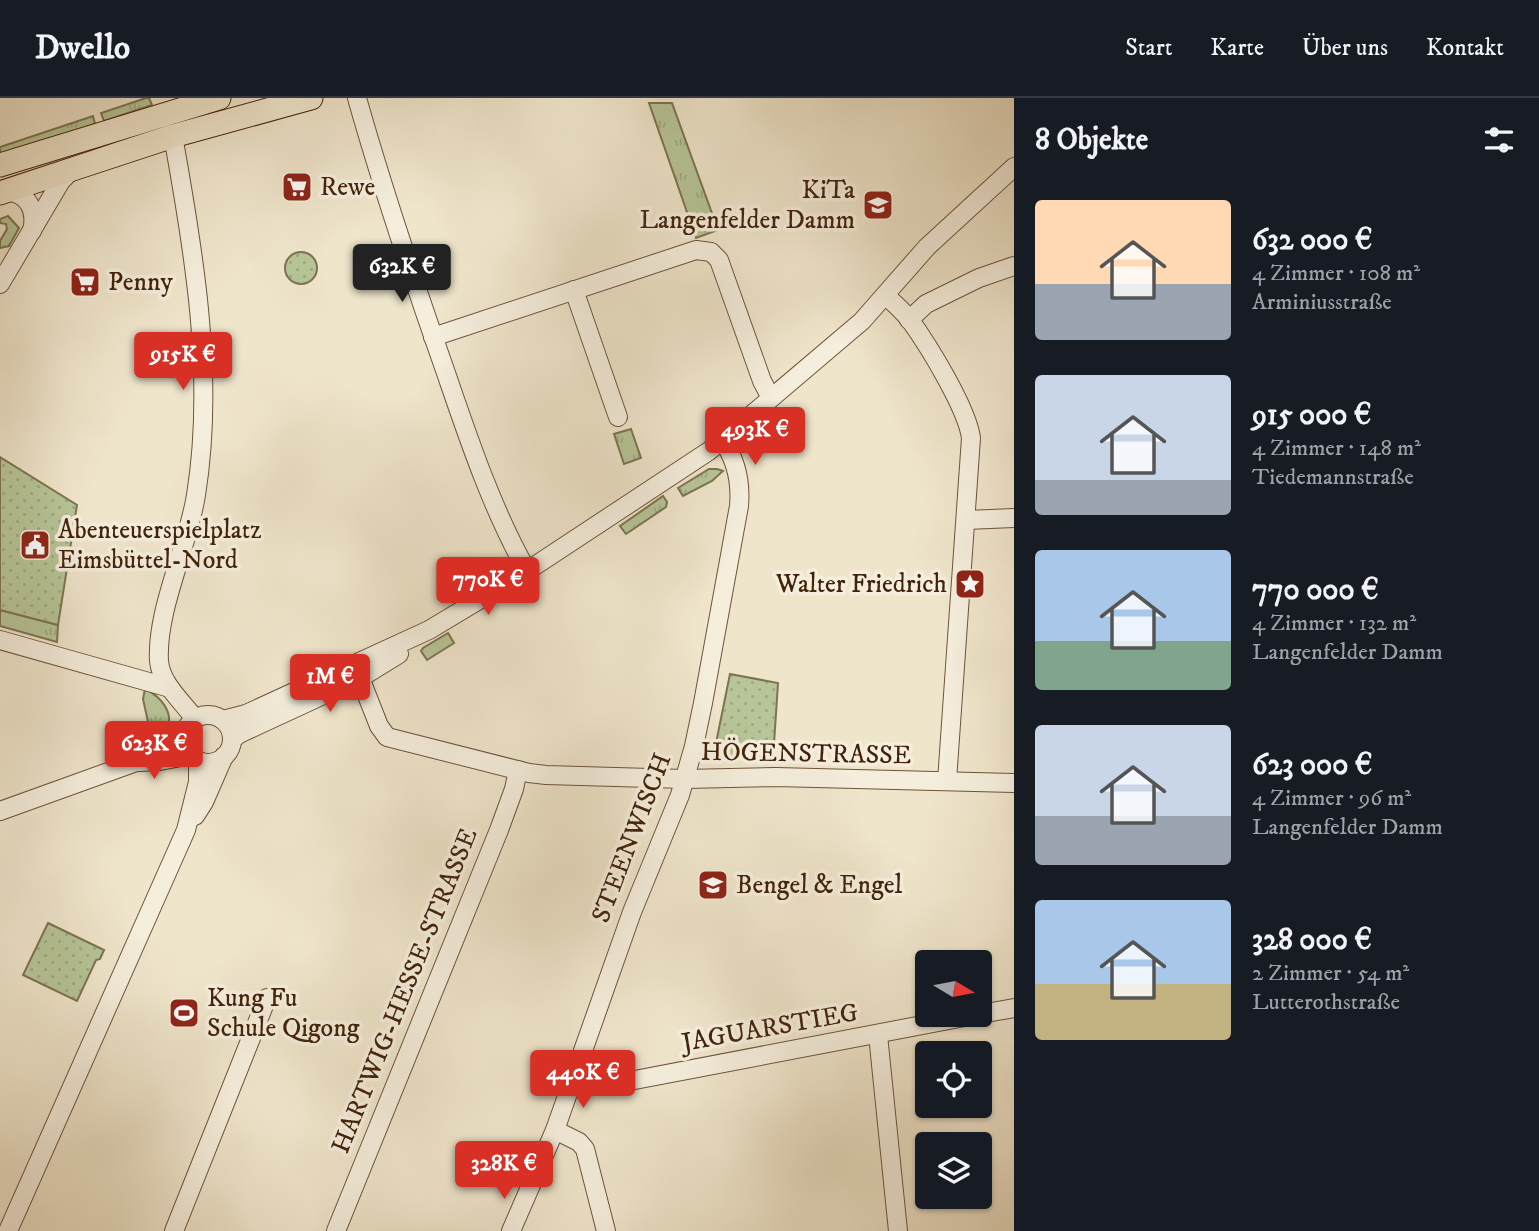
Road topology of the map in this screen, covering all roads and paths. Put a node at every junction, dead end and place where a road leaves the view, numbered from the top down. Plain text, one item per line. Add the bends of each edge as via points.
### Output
1 (219, 98) edge
2 (311, 98) edge
3 (357, 98) edge
4 (173, 136) junction
5 (0, 165) edge
6 (1014, 167) edge
7 (76, 168) junction
8 (3, 192) edge
9 (32, 231) junction
10 (1014, 266) edge
11 (0, 284) edge
12 (574, 290) junction
13 (886, 296) junction
14 (909, 320) junction
15 (433, 337) junction
16 (771, 398) junction
17 (618, 417) dead end
18 (723, 441) junction
19 (1014, 517) edge
20 (966, 520) junction
21 (527, 571) junction
22 (0, 639) edge
23 (358, 672) junction
24 (170, 688) junction
25 (195, 719) junction
26 (223, 720) junction
27 (228, 748) junction
28 (191, 751) junction
29 (518, 770) junction
30 (685, 779) junction
31 (947, 781) junction
32 (1014, 783) edge
33 (0, 811) edge
34 (186, 830) junction
35 (267, 998) dead end
36 (1014, 1008) edge
37 (992, 1012) edge
38 (915, 1027) edge
39 (878, 1034) junction
40 (575, 1076) junction
41 (555, 1130) junction
42 (8, 1231) edge
43 (174, 1231) edge
44 (336, 1231) edge
45 (511, 1231) edge
46 (606, 1231) edge
47 (898, 1231) edge

1 - 5 main road
2 - 4 main road
3 - 15 street
4 - 7 main road
4 - 24 street via 199,316 202,385 196,497 173,580 159,656
6 - 13 street via 927,247
7 - 8 main road
7 - 9 street via 61,181
8 - 9 street via 18,193 29,203
9 - 11 street
10 - 14 street via 926,304
12 - 15 street
12 - 16 street via 696,250 711,252 719,260
12 - 17 street
13 - 14 street
13 - 16 street
14 - 20 street via 961,406 970,431
15 - 21 street via 477,459
16 - 18 street
18 - 21 street
18 - 30 street, STEENWISCH via 735,466 739,506
19 - 20 street
20 - 31 street
21 - 23 street via 429,629 397,655
22 - 24 street
23 - 26 street
23 - 27 street via 239,734
23 - 29 street, HÖGENSTRASSE via 387,737
24 - 25 street
25 - 26 street via 209,715
25 - 28 street via 188,727
26 - 27 street via 230,729
27 - 28 street via 214,762
27 - 34 street
28 - 33 street via 160,761 136,762
28 - 34 street via 198,782
29 - 30 street, HÖGENSTRASSE
29 - 44 street, HARTWIG-HESSE-STRASSE via 499,830
30 - 31 street, HÖGENSTRASSE
30 - 40 street, STEENWISCH
31 - 32 street, HÖGENSTRASSE
34 - 42 street
35 - 43 street
36 - 37 street, JAGUARSTIEG
38 - 39 street, JAGUARSTIEG
39 - 40 street, JAGUARSTIEG via 619,1083
39 - 47 street
40 - 41 street, STEENWISCH
41 - 45 street, STEENWISCH
41 - 46 street via 585,1149

